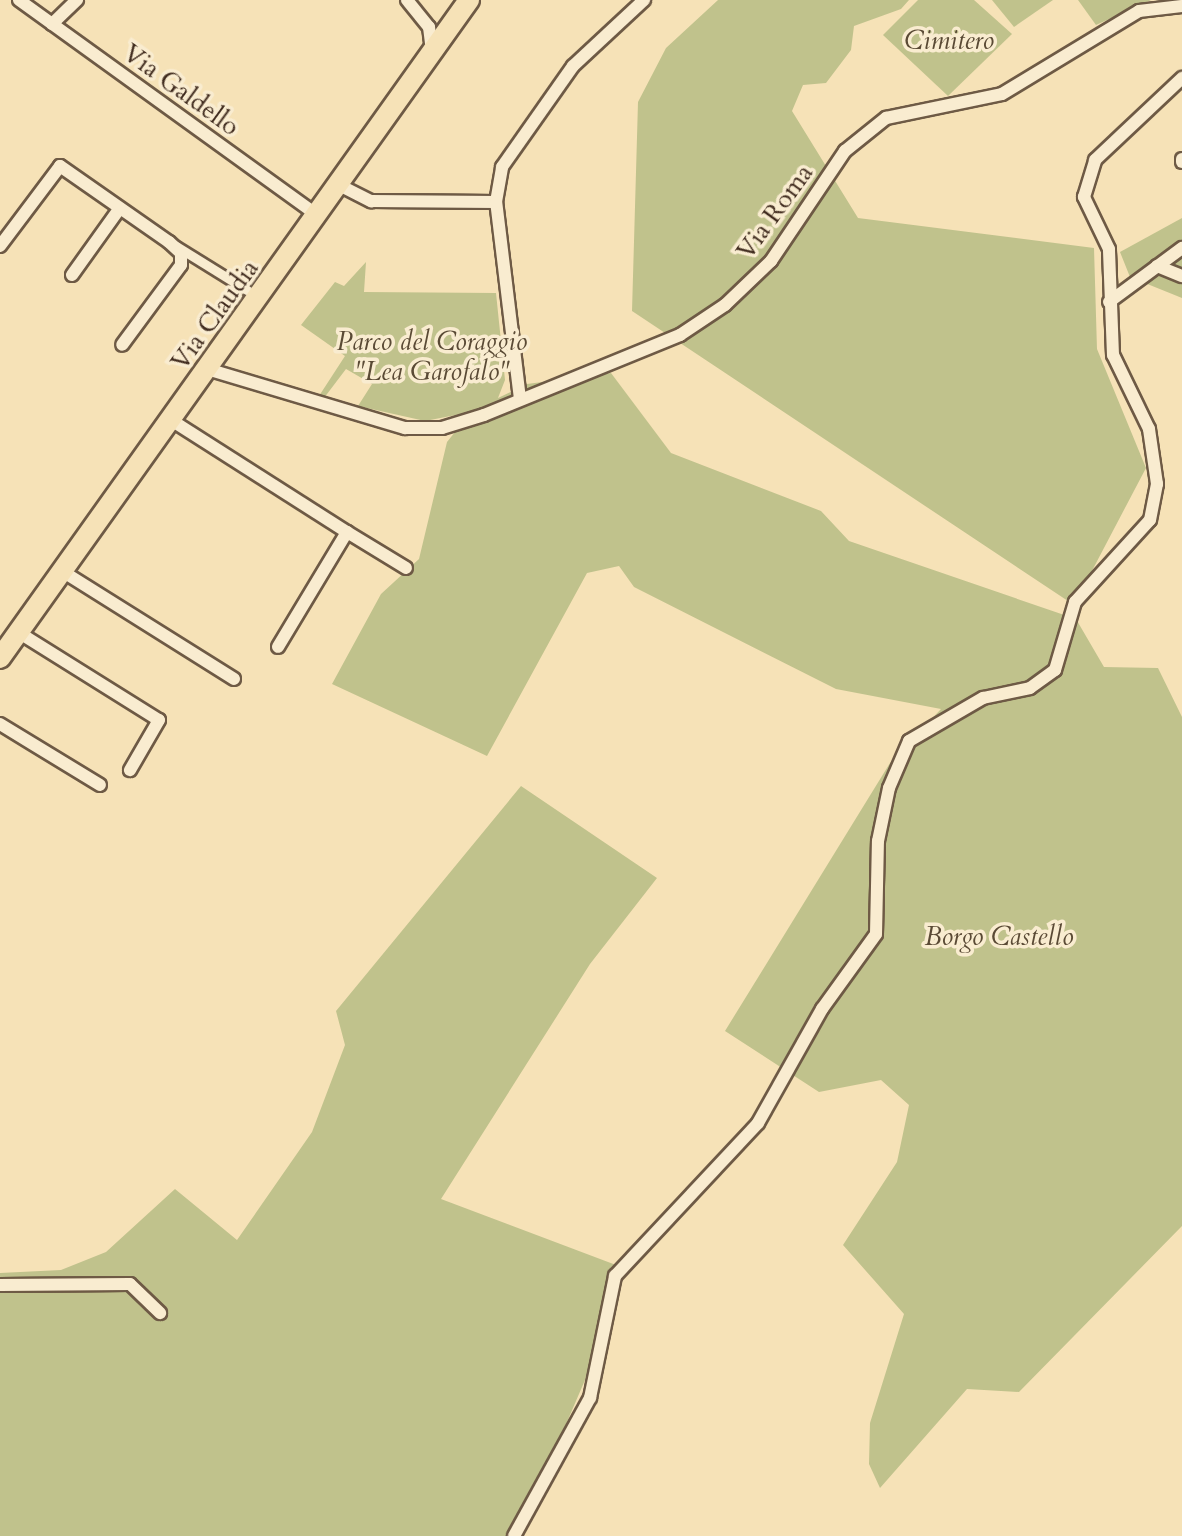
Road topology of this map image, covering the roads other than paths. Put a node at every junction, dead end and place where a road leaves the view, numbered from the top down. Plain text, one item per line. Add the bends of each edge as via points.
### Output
1 (19, 0) edge
2 (77, 0) edge
3 (407, 0) edge
4 (469, 0) edge
5 (644, 0) edge
6 (1164, 3) edge
7 (1182, 6) edge
8 (425, 19) junction
9 (453, 23) junction
10 (52, 24) junction
11 (432, 55) junction
12 (1182, 78) edge
13 (341, 186) junction
14 (496, 202) junction
15 (120, 208) junction
16 (318, 216) junction
17 (169, 242) junction
18 (0, 246) edge
19 (1182, 248) edge
20 (1157, 266) junction
21 (72, 275) dead end
22 (1182, 276) edge
23 (247, 290) dead end
24 (1109, 302) junction
25 (122, 345) dead end
26 (207, 369) junction
27 (520, 399) junction
28 (171, 420) junction
29 (347, 532) junction
30 (406, 568) dead end
31 (62, 571) junction
32 (18, 632) junction
33 (278, 647) dead end
34 (0, 658) edge
35 (234, 679) dead end
36 (0, 724) edge
37 (130, 770) dead end
38 (100, 785) dead end
39 (0, 1285) edge
40 (160, 1313) dead end
41 (514, 1536) edge

1 - 10 street, Via Galdello
2 - 10 street
3 - 8 street
4 - 9 main road, Via Claudia
5 - 14 street via 573,66 502,167
6 - 7 street, Via Roma
6 - 27 street, Via Roma via 1139,11 1002,94 886,118 845,151 771,261 725,305 680,335
8 - 9 street
8 - 11 street
9 - 11 main road, Via Claudia
10 - 16 street, Via Galdello
11 - 13 main road, Via Claudia
12 - 24 street via 1088,170 1084,197 1109,249
13 - 14 street via 371,201
13 - 16 main road, Via Claudia
14 - 27 street
15 - 17 street
15 - 18 street via 60,166
15 - 21 street
16 - 26 main road, Via Claudia
17 - 23 street
17 - 25 street via 181,253 181,265
19 - 20 street
20 - 22 street
20 - 24 street
24 - 41 street via 1113,355 1154,453 1150,520 1075,602 1055,670 1030,688 983,698 909,741 889,788 878,841 876,934 822,1009 758,1123 615,1276 590,1398
26 - 27 street, Via Roma via 405,428 442,428
26 - 28 main road, Via Claudia
28 - 29 street
28 - 31 main road, Via Claudia
29 - 30 street
29 - 33 street
31 - 32 main road, Via Claudia
31 - 35 street
32 - 34 main road, Via Claudia
32 - 37 street via 159,720
36 - 38 street
39 - 40 street via 130,1284

